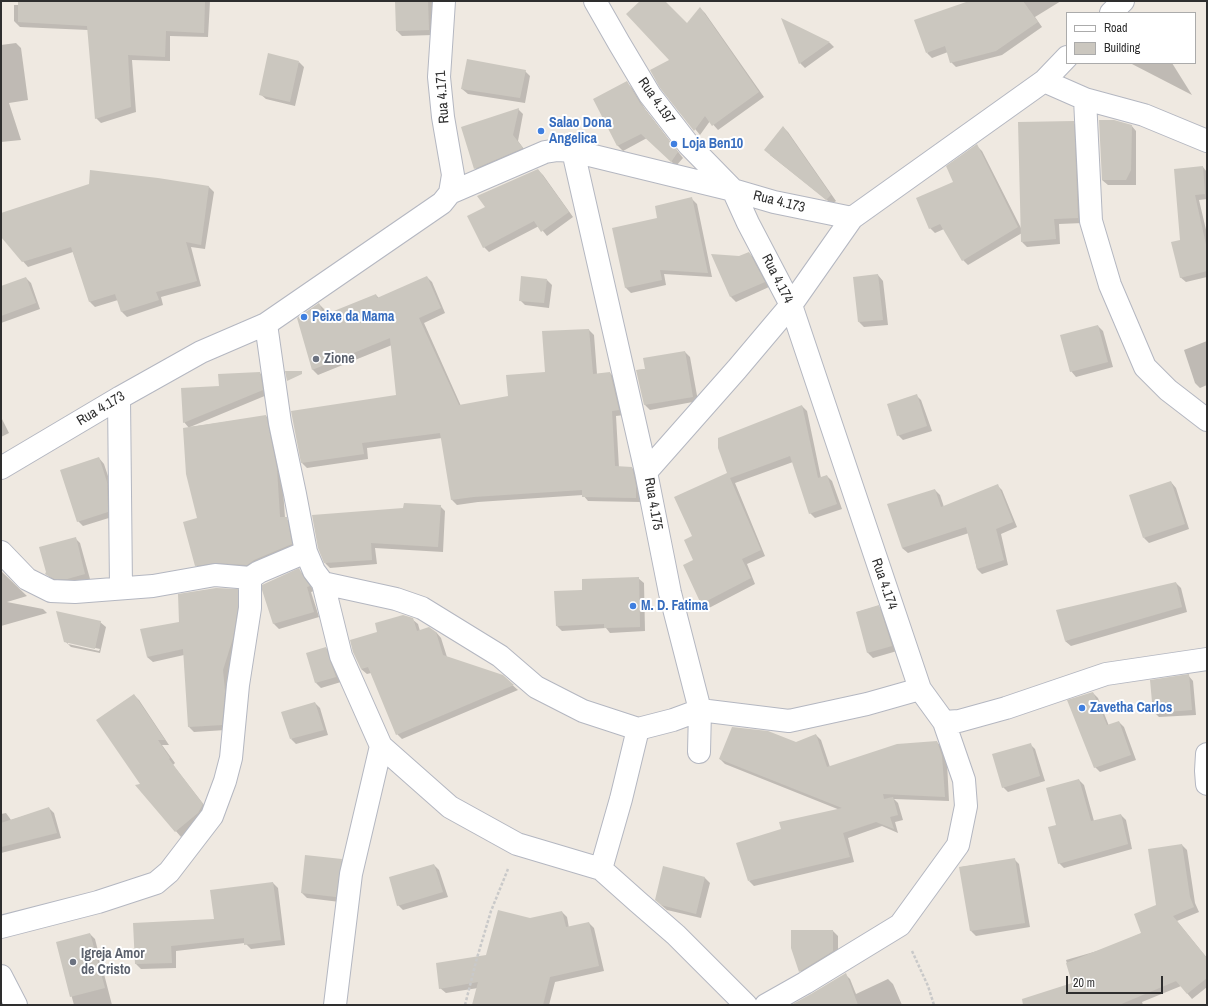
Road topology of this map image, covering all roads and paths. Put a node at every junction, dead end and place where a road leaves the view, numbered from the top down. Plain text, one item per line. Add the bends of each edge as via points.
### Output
1 (444, 1) edge
2 (595, 1) edge
3 (1123, 1) edge
4 (1112, 12) edge
5 (1066, 59) edge
6 (1044, 81) junction
7 (1085, 99) junction
8 (1207, 141) edge
9 (573, 152) junction
10 (733, 190) junction
11 (450, 193) junction
12 (852, 218) junction
13 (791, 305) junction
14 (266, 324) junction
15 (119, 398) junction
16 (1207, 420) edge
17 (1, 468) edge
18 (646, 472) junction
19 (1, 552) edge
20 (306, 552) junction
21 (250, 578) junction
22 (323, 583) junction
23 (121, 588) junction
24 (1206, 666) edge
25 (920, 689) junction
26 (700, 710) junction
27 (944, 722) junction
28 (638, 729) junction
29 (381, 746) junction
30 (699, 752) dead end
31 (1207, 754) edge
32 (1207, 784) edge
33 (517, 844) junction
34 (601, 869) junction
35 (900, 925) junction
36 (1, 927) edge
37 (1, 976) edge
38 (16, 1005) edge
39 (335, 1005) edge
40 (465, 1005) edge
41 (746, 1005) edge
42 (766, 1005) edge
43 (934, 1005) edge

1 - 11 street, Rua 4.171 via 439,77 453,175
2 - 10 street, Rua 4.197 via 650,94 688,144
3 - 4 street
5 - 6 street
6 - 7 street
6 - 12 street
7 - 8 street via 1144,115
7 - 16 street via 1091,221 1110,285 1145,367 1168,390
9 - 10 street, Rua 4.173
9 - 11 street, Rua 4.173 via 545,152
9 - 18 street
10 - 12 street, Rua 4.173 via 774,202
10 - 13 street, Rua 4.174
11 - 14 street, Rua 4.173 via 442,203
12 - 13 street, Rua 4.175
13 - 18 street, Rua 4.175
13 - 25 street, Rua 4.174
14 - 15 street, Rua 4.173 via 201,352
14 - 20 street via 280,423
15 - 17 street, Rua 4.173
15 - 23 street
18 - 26 street, Rua 4.175 via 670,593
19 - 23 street via 27,579 51,591 75,592
20 - 21 street
20 - 22 street via 314,571
21 - 23 street via 215,575 152,586
21 - 36 street via 250,608 238,685 231,758 212,816 169,872 156,883 98,902
22 - 28 street via 396,599 422,608 500,656 536,687 583,711
22 - 29 street via 341,656
24 - 27 street via 1106,674 1006,708 959,721
25 - 26 street via 789,721
25 - 27 street, Rua 4.174
26 - 28 street
26 - 30 street, Rua 4.175
27 - 35 street, Rua 4.174 via 964,780 966,806 958,845
28 - 34 street
29 - 33 street via 450,808
29 - 39 street via 352,874
31 - 32 street
33 - 34 street
33 - 40 path via 491,911
34 - 41 street via 676,935
35 - 42 street
35 - 43 path
37 - 38 street

